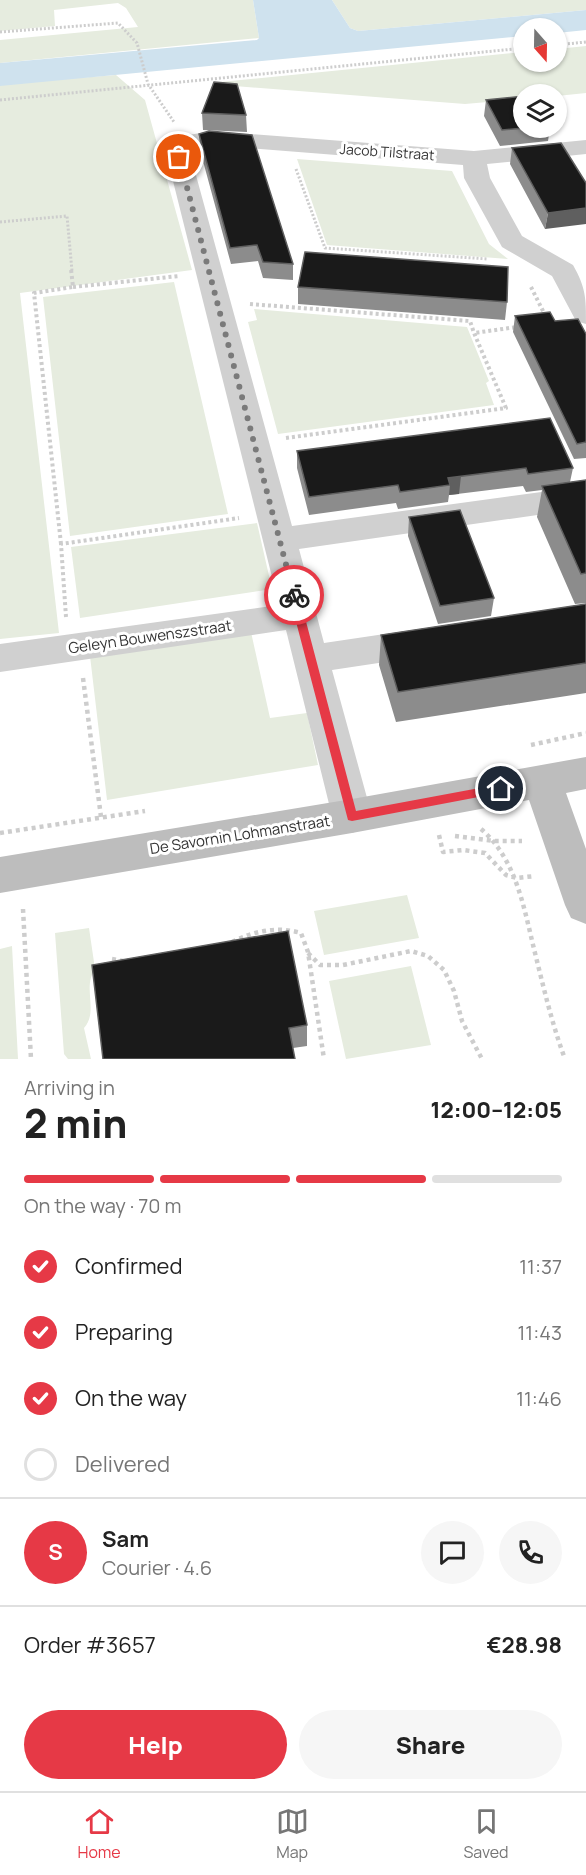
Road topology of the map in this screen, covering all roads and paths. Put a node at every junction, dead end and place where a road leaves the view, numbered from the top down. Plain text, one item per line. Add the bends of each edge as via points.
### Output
1 (0, 32) edge
2 (586, 42) edge
3 (567, 44) edge
4 (513, 49) edge
5 (148, 84) junction
6 (0, 100) edge
7 (188, 142) junction
8 (294, 145) junction
9 (586, 147) edge
10 (474, 158) junction
11 (0, 222) edge
12 (495, 259) dead end
13 (528, 282) dead end
14 (73, 287) junction
15 (213, 287) junction
16 (586, 315) edge
17 (549, 323) edge
18 (528, 326) edge
19 (474, 333) junction
20 (255, 443) junction
21 (586, 497) edge
22 (276, 527) junction
23 (61, 544) junction
24 (299, 615) junction
25 (460, 637) edge
26 (73, 648) junction
27 (0, 658) edge
28 (311, 659) junction
29 (586, 773) edge
30 (542, 781) junction
31 (445, 799) junction
32 (352, 816) junction
33 (101, 818) dead end
34 (440, 839) junction
35 (429, 841) dead end
36 (495, 841) junction
37 (568, 855) junction
38 (0, 874) edge
39 (516, 879) junction
40 (34, 905) dead end
41 (586, 905) edge
42 (23, 908) junction
43 (15, 911) dead end
44 (224, 945) edge
45 (308, 952) junction
46 (112, 959) edge
47 (133, 962) edge
48 (31, 1059) edge
49 (324, 1059) edge
50 (482, 1059) edge
51 (565, 1059) edge

1 - 5 path via 118,22 137,43
2 - 3 path
4 - 5 path
5 - 6 path
5 - 7 path
7 - 8 street, Jacob Tilstraat via 210,138
7 - 15 street via 179,157
8 - 10 street, Jacob Tilstraat
8 - 12 path via 292,157 325,248
9 - 10 street, Jacob Tilstraat
10 - 16 street via 477,178 512,242 563,271
11 - 14 path via 67,216
13 - 17 path
14 - 15 path
14 - 23 path via 33,293
15 - 19 path via 470,321
15 - 20 street
18 - 19 path
19 - 20 path via 506,408
20 - 22 street
21 - 22 street
22 - 23 path
22 - 24 street
23 - 26 path
24 - 26 street, Geleyn Bouwenszstraat
24 - 28 street
25 - 28 street
26 - 27 street, Geleyn Bouwenszstraat
26 - 33 path
28 - 32 street
29 - 30 street, De Savornin Lohmanstraat
30 - 31 street, De Savornin Lohmanstraat
30 - 37 street
31 - 32 street, De Savornin Lohmanstraat
31 - 34 path
31 - 36 path
32 - 38 street, De Savornin Lohmanstraat
34 - 35 path
34 - 36 path via 457,836
34 - 39 path via 443,852 485,853 503,875
36 - 37 path
36 - 39 path
37 - 39 path
37 - 41 street
39 - 51 path
40 - 42 path
42 - 43 path
42 - 48 path
44 - 45 path via 260,931 285,928 301,933
45 - 49 path
45 - 50 path via 320,965 343,965 411,951 428,956 444,970 462,1021
46 - 47 path

